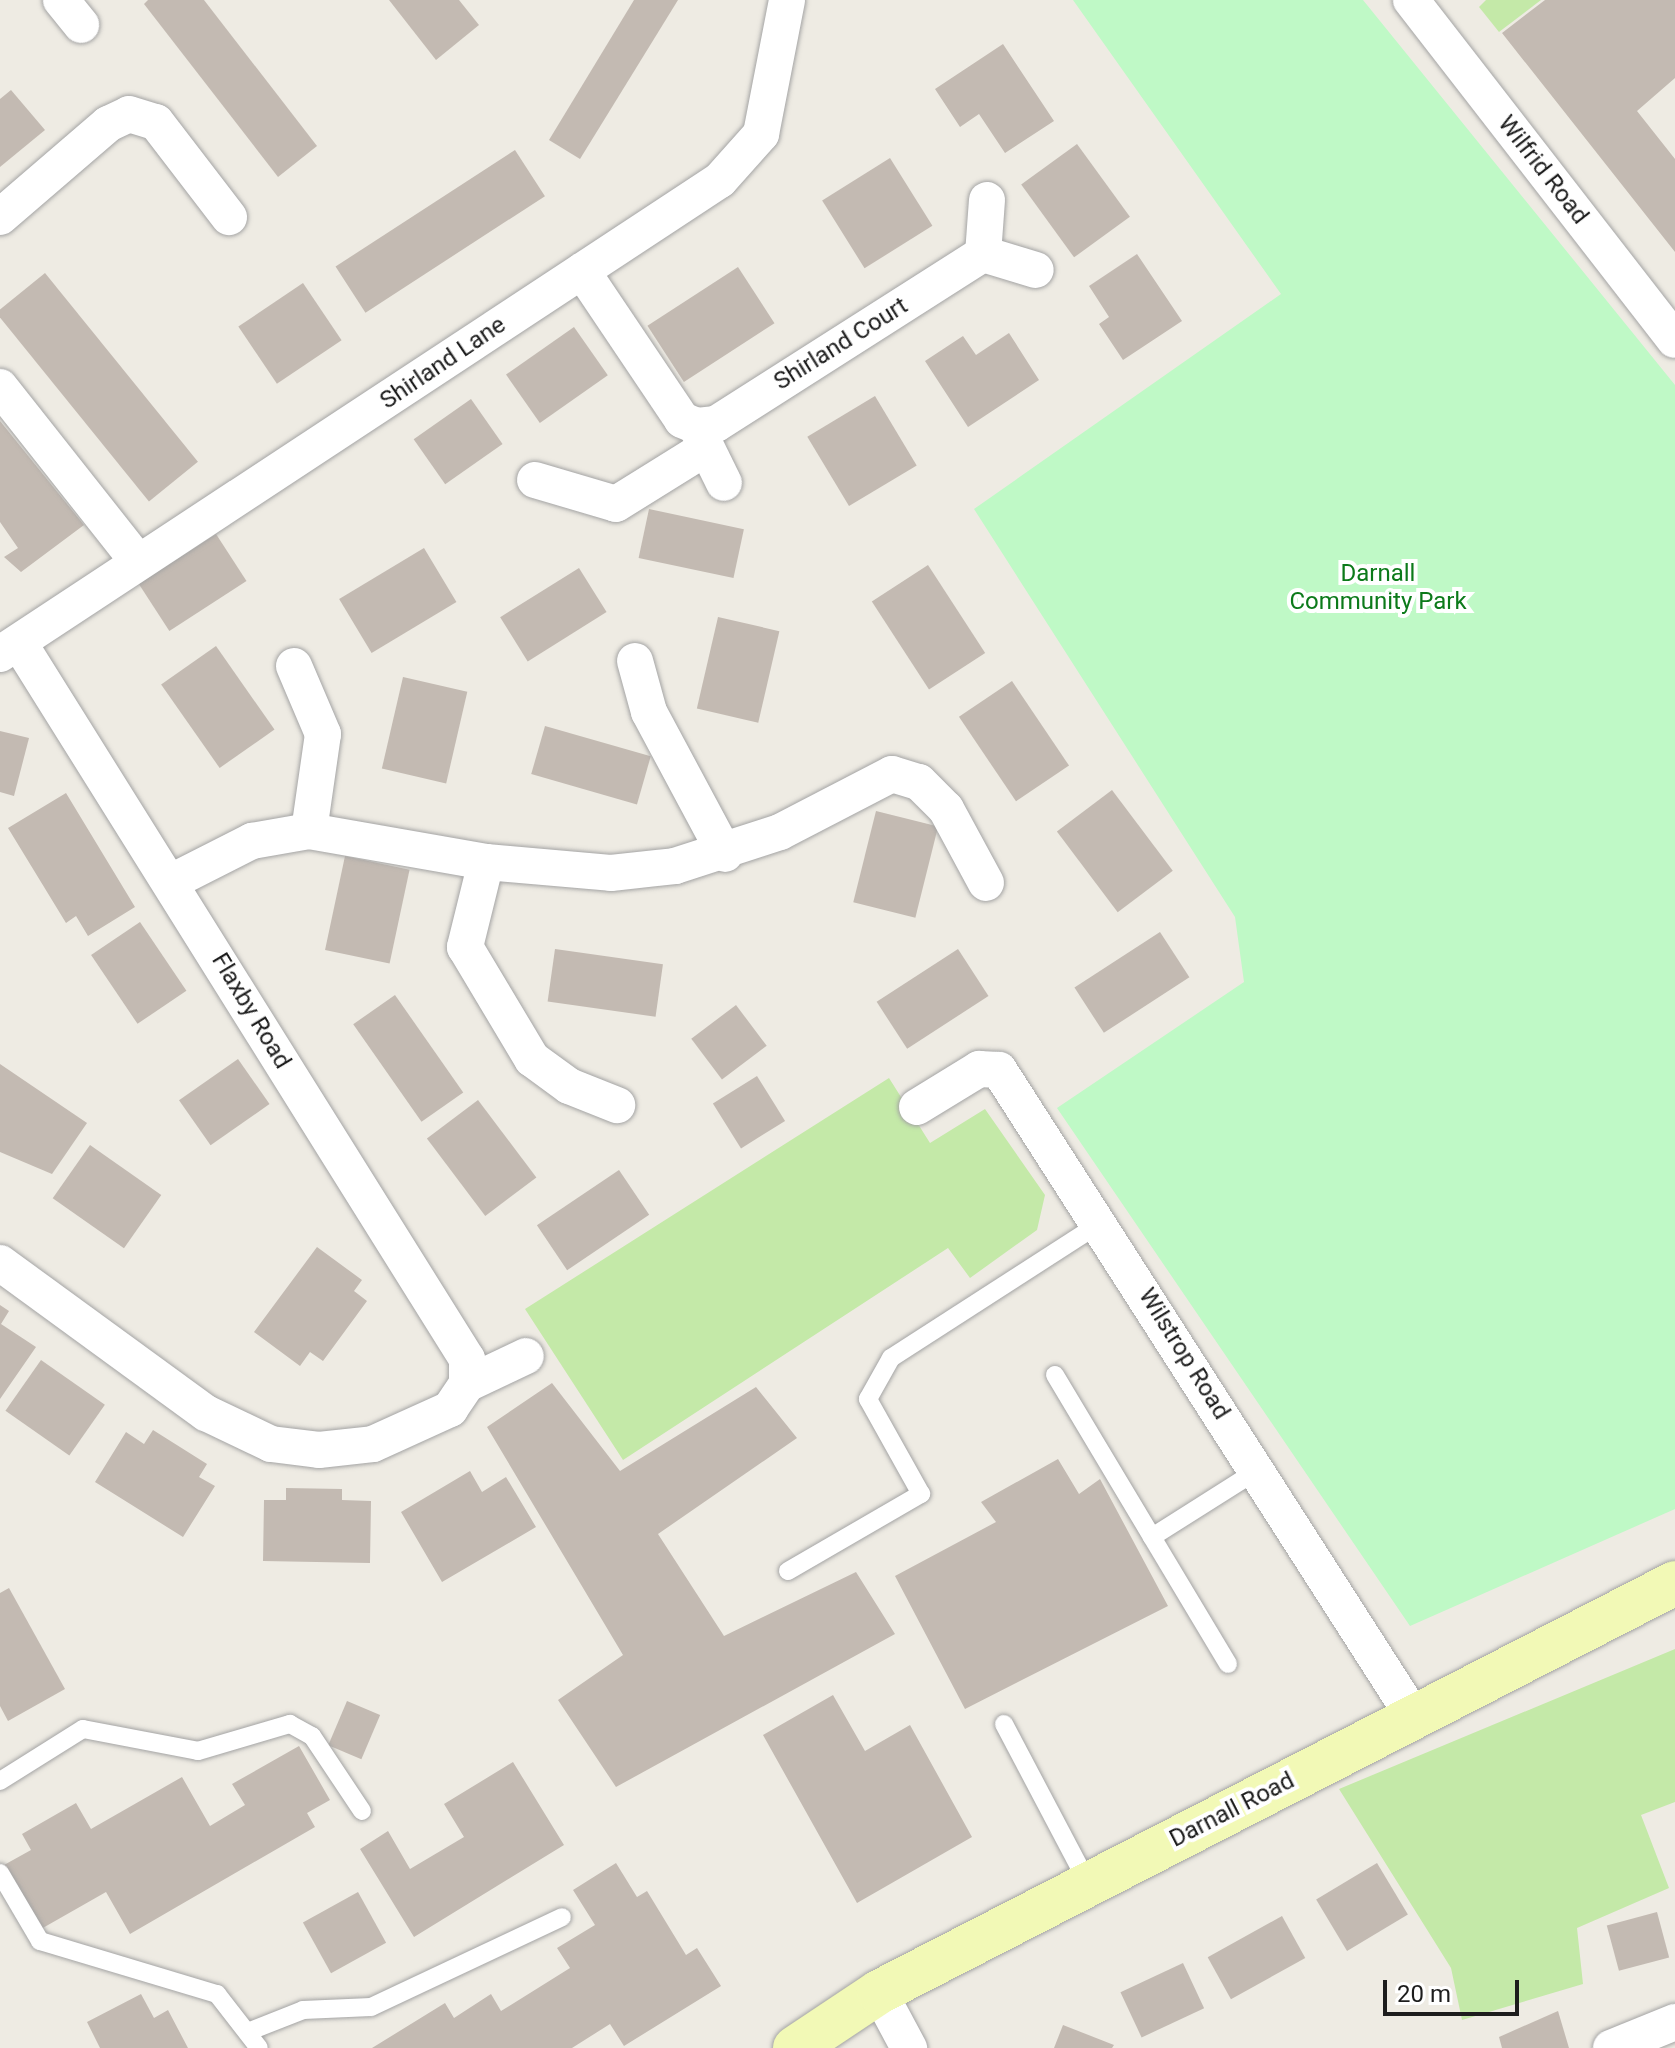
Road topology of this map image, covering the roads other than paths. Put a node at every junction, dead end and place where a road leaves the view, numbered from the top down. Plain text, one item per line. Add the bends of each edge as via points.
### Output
1 (787, 0) edge
2 (1411, 0) edge
3 (987, 200) dead end
4 (0, 217) edge
5 (229, 217) dead end
6 (983, 254) junction
7 (1036, 270) dead end
8 (582, 271) junction
9 (1675, 340) edge
10 (0, 387) edge
11 (701, 437) junction
12 (535, 480) dead end
13 (724, 483) dead end
14 (138, 562) junction
15 (9, 648) edge
16 (635, 661) dead end
17 (294, 666) dead end
18 (309, 831) junction
19 (725, 854) junction
20 (486, 862) junction
21 (173, 881) junction
22 (986, 883) dead end
23 (617, 1105) dead end
24 (917, 1107) dead end
25 (1102, 1222) junction
26 (0, 1263) edge
27 (526, 1356) dead end
28 (1055, 1375) dead end
29 (467, 1384) junction
30 (1258, 1470) junction
31 (1152, 1537) junction
32 (788, 1571) dead end
33 (1675, 1583) edge
34 (1228, 1664) dead end
35 (1415, 1719) junction
36 (1004, 1724) dead end
37 (0, 1781) edge
38 (362, 1811) dead end
39 (0, 1873) edge
40 (1088, 1883) junction
41 (562, 1917) dead end
42 (879, 1992) junction
43 (1675, 2022) edge
44 (250, 2031) junction
45 (259, 2048) edge
46 (795, 2048) edge
47 (909, 2048) edge
48 (1611, 2048) edge

1 - 8 street, Shirland Lane via 761,134 720,180
2 - 9 street, Wilfrid Road
3 - 6 street
4 - 5 street via 108,124 129,114 156,122
6 - 7 street
6 - 11 street, Shirland Court
8 - 11 street via 682,420
8 - 14 street, Shirland Lane
10 - 14 street
11 - 12 street, Shirland Court via 616,504
11 - 13 street
14 - 15 street, Shirland Lane
15 - 21 street, Flaxby Road
16 - 19 street via 649,712
17 - 18 street via 323,734
18 - 20 street
18 - 21 street via 252,841
19 - 20 street via 611,873
19 - 22 street via 892,774 919,782 946,809
20 - 23 street via 465,947 532,1059 569,1086
21 - 29 street, Flaxby Road via 467,1359
24 - 25 street, Wilstrop Road via 979,1069 999,1070
25 - 30 street, Wilstrop Road
25 - 32 lane via 891,1358 868,1399 921,1494
26 - 29 street via 206,1413 271,1444 319,1450 373,1444 450,1409
27 - 29 street
28 - 31 lane
30 - 31 lane
30 - 35 street, Wilstrop Road
31 - 34 lane
33 - 35 main road, Darnall Road
35 - 40 main road, Darnall Road
36 - 40 lane
37 - 38 lane via 83,1729 198,1751 290,1724 312,1736
39 - 44 lane via 40,1941 217,1994
40 - 42 main road, Darnall Road
41 - 44 lane via 371,2007 303,2010
42 - 46 main road, Darnall Road
42 - 47 street
43 - 48 street
44 - 45 lane

